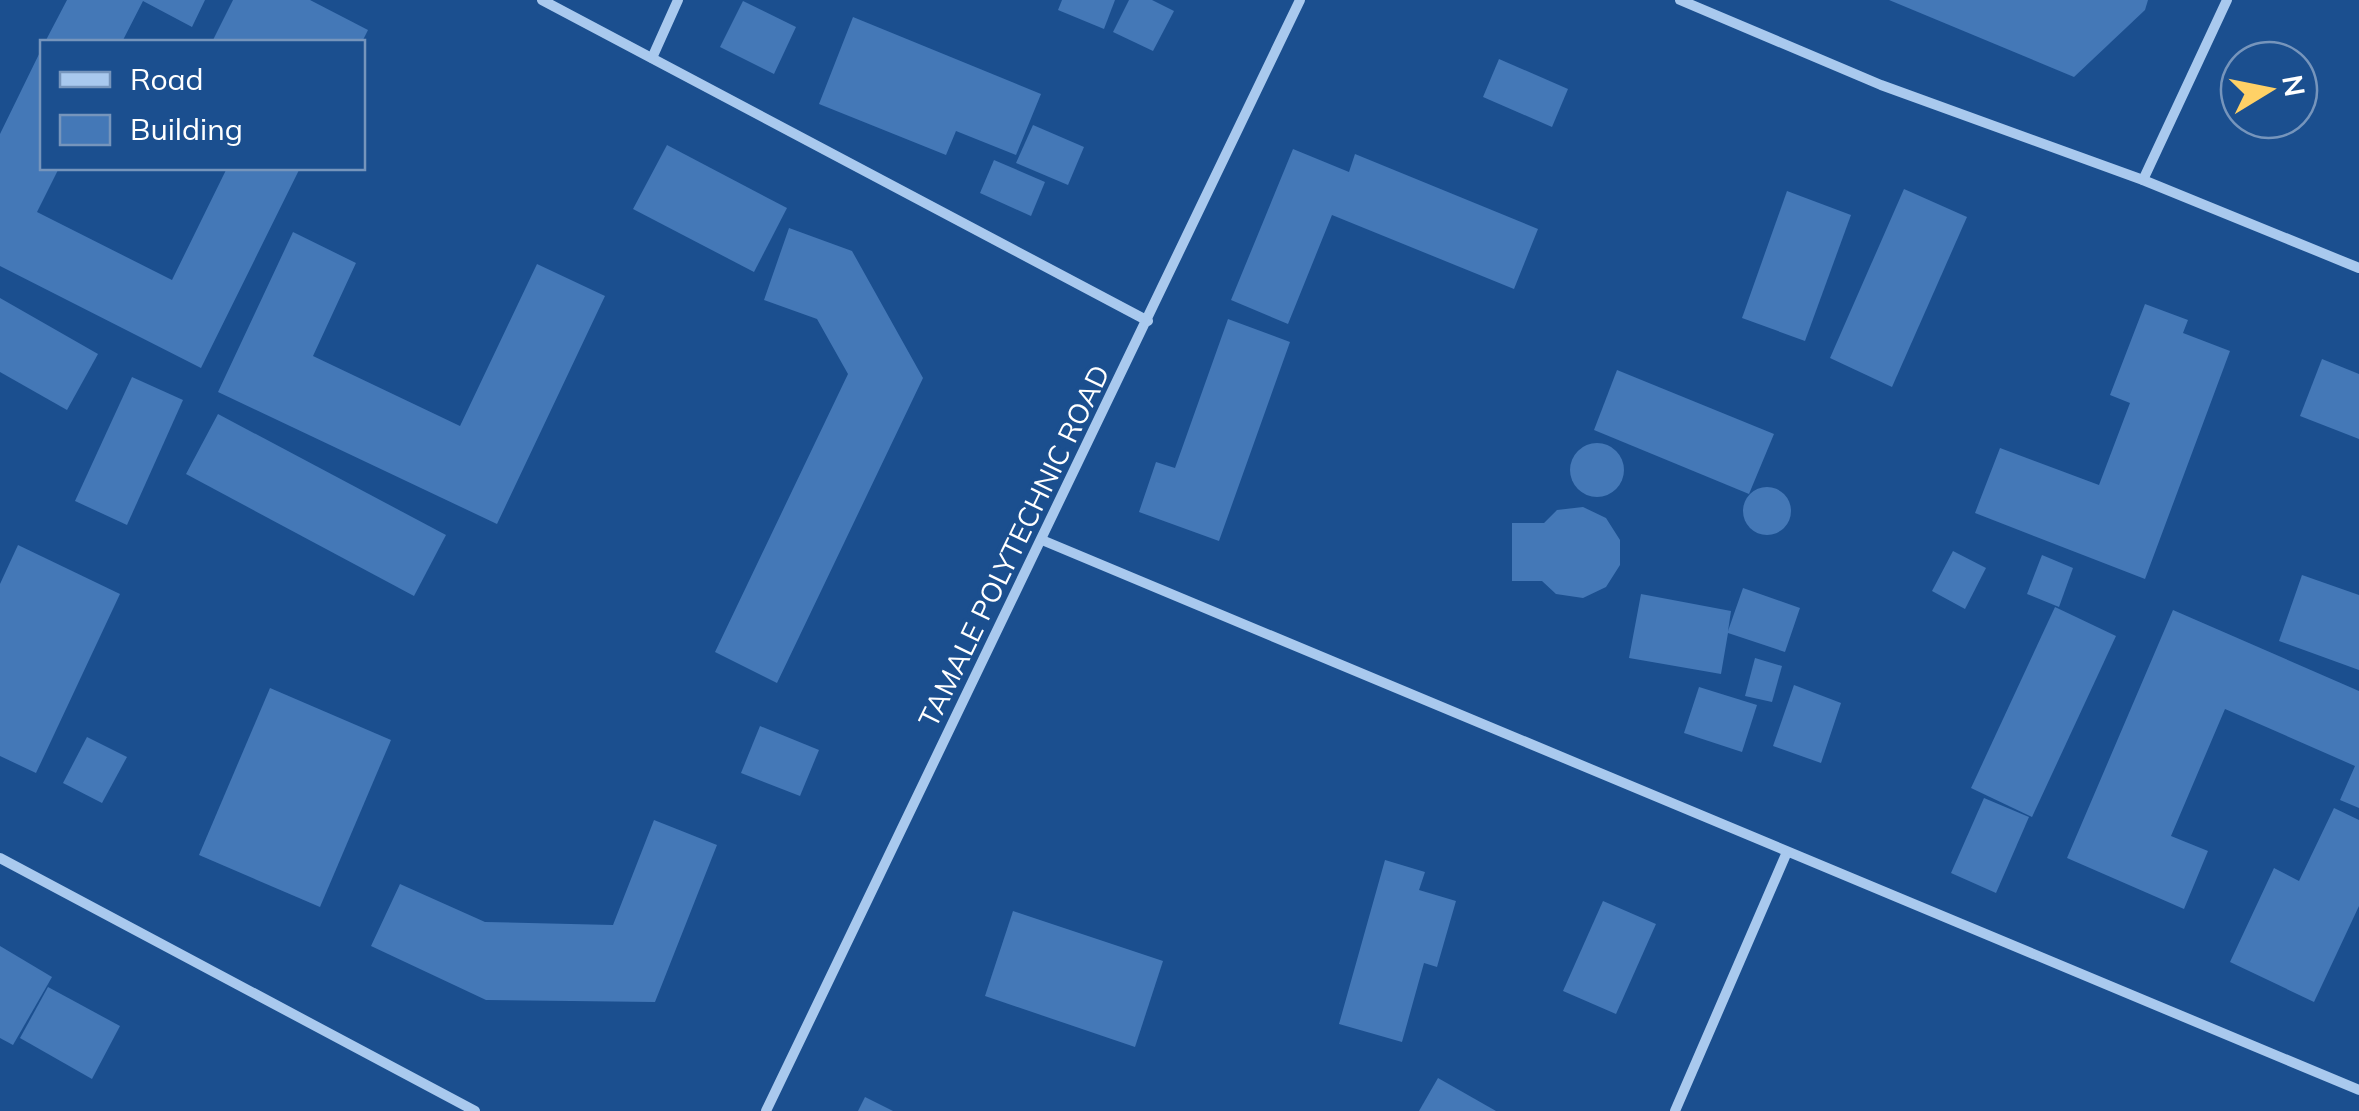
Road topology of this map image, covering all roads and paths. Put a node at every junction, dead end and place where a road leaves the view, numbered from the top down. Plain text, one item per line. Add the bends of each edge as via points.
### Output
1 (542, 0) edge
2 (678, 0) edge
3 (1300, 0) edge
4 (1680, 0) edge
5 (2227, 0) edge
6 (652, 58) junction
7 (2142, 180) junction
8 (2359, 268) edge
9 (1148, 321) junction
10 (1042, 540) junction
11 (1787, 852) junction
12 (0, 858) edge
13 (2359, 1090) edge
14 (475, 1111) edge
15 (766, 1111) edge
16 (1675, 1111) edge

1 - 6 street
2 - 6 street
3 - 9 street, TAMALE POLYTECHNIC ROAD
4 - 7 street via 1881,84
5 - 7 street
6 - 9 street
7 - 8 street
9 - 10 street, TAMALE POLYTECHNIC ROAD
10 - 11 street
10 - 15 street, TAMALE POLYTECHNIC ROAD
11 - 13 street
11 - 16 street
12 - 14 street

